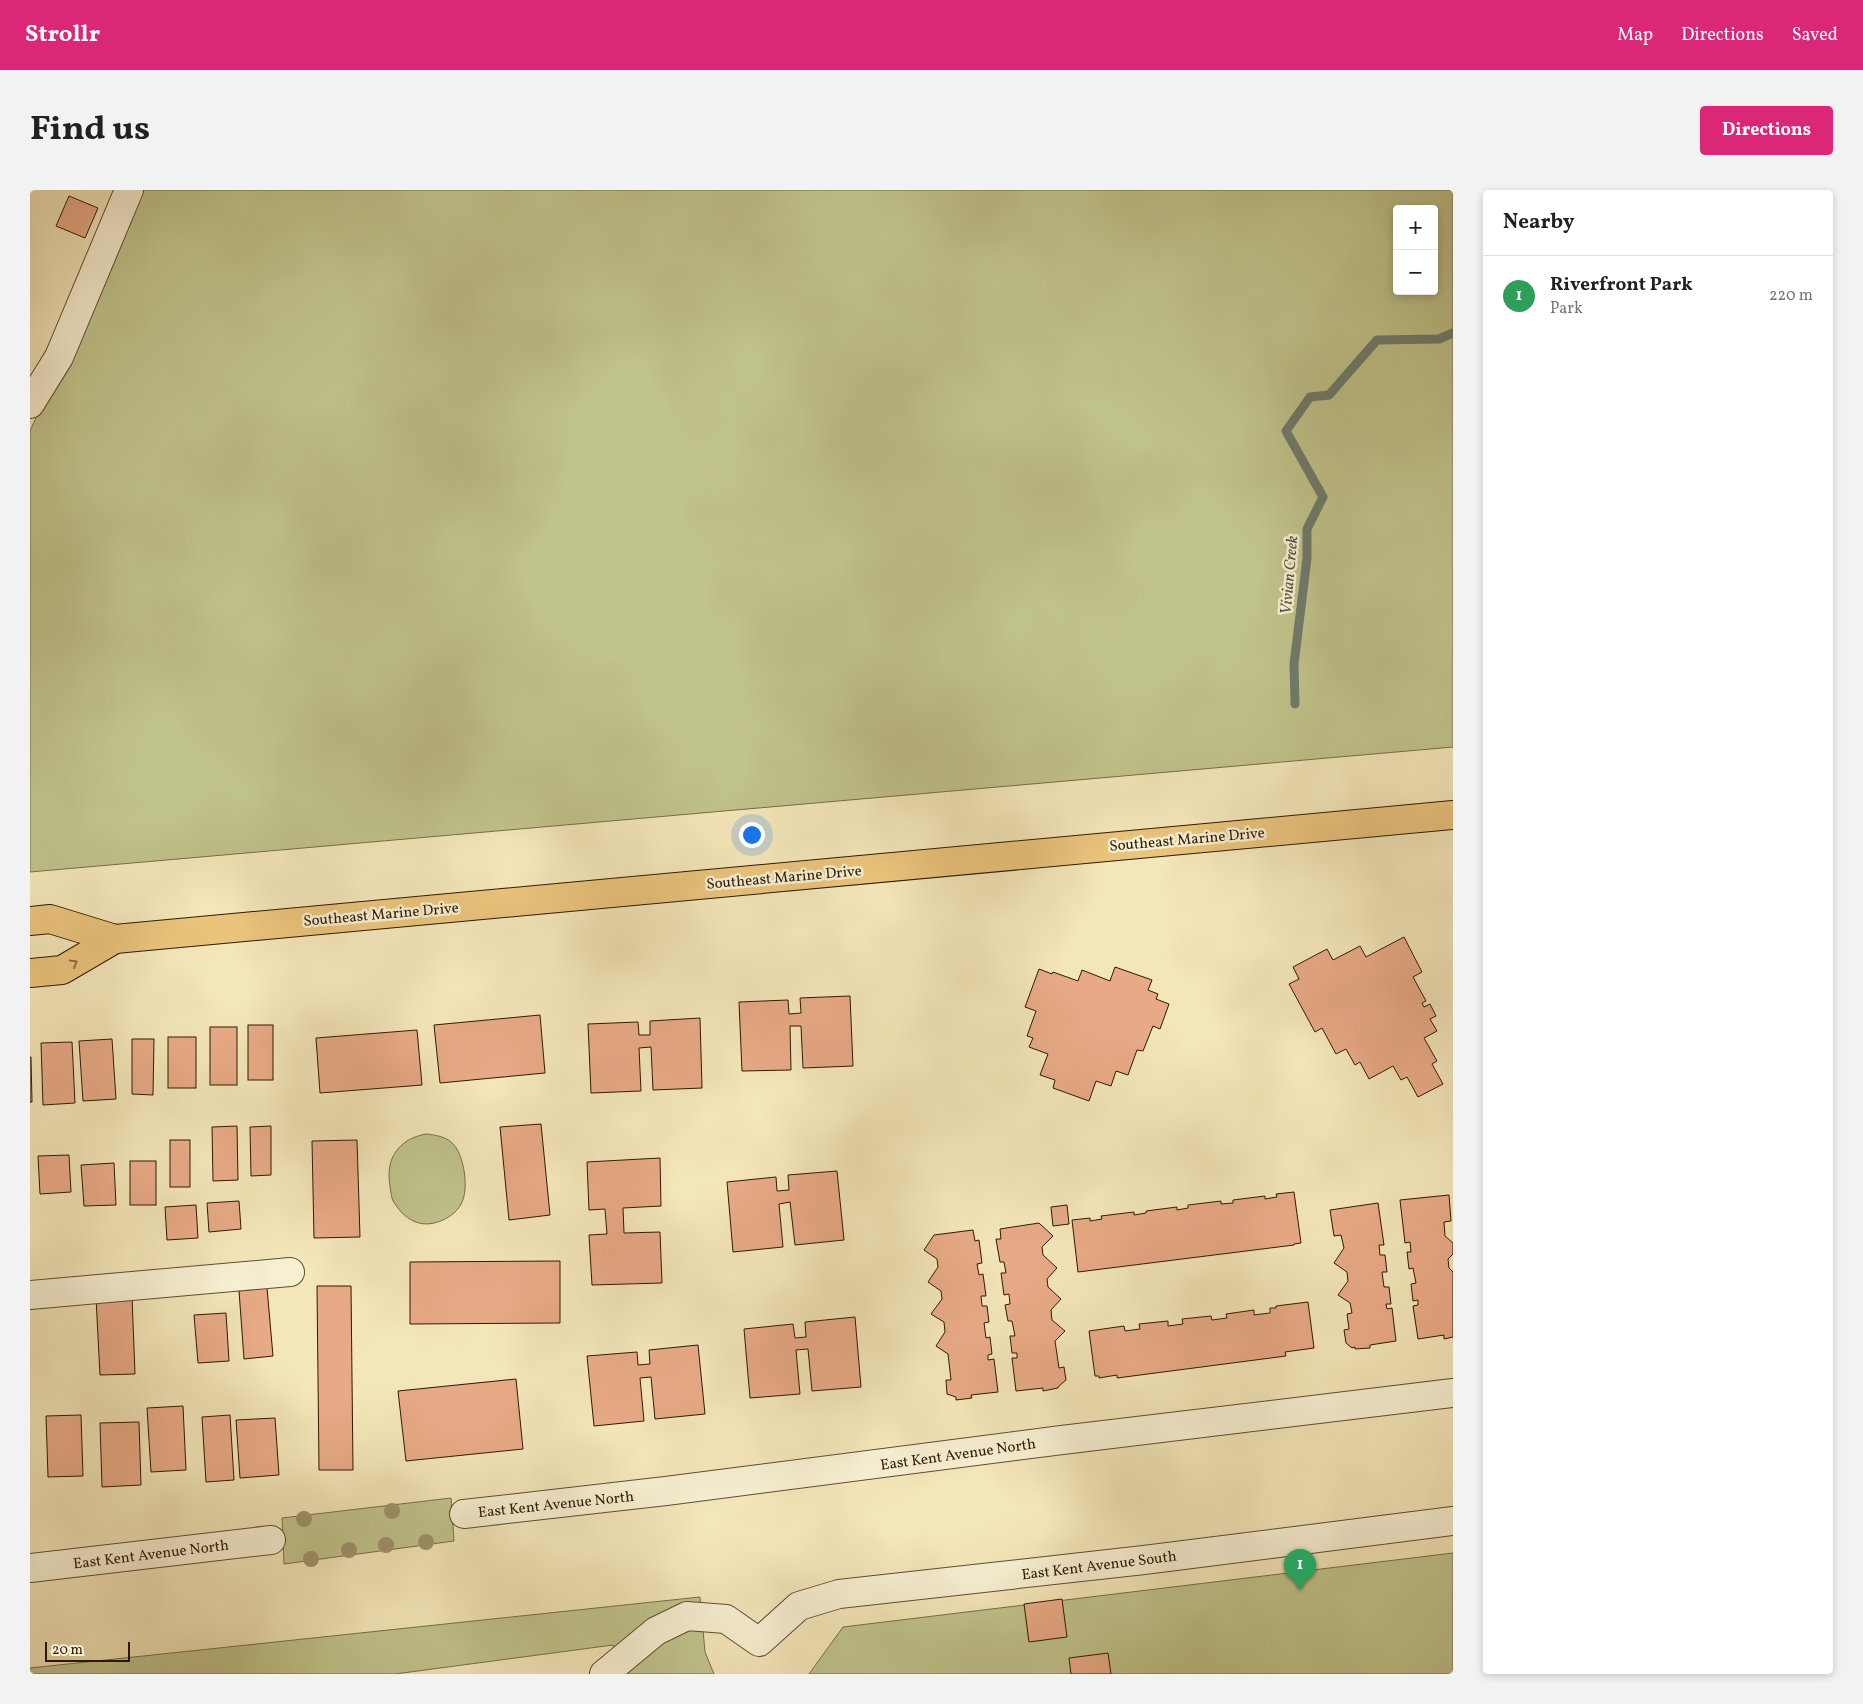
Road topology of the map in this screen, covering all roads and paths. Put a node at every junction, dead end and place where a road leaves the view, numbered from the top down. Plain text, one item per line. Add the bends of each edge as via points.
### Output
1 (129, 190) edge
2 (30, 404) edge
3 (1453, 815) edge
4 (30, 921) edge
5 (115, 939) junction
6 (30, 973) edge
7 (290, 1272) dead end
8 (30, 1295) edge
9 (1453, 1392) edge
10 (464, 1514) dead end
11 (1453, 1521) edge
12 (271, 1540) dead end
13 (30, 1568) edge
14 (604, 1674) edge

1 - 2 street via 58,357
3 - 5 main road, Southeast Marine Drive
4 - 5 main road, Southeast Marine Drive via 50,919
6 -> 5 main road, Southeast Marine Drive via 62,970
7 - 8 street
9 - 10 street, East Kent Avenue North via 666,1492
11 - 14 street, East Kent Avenue South via 839,1594 799,1606 759,1642 726,1619 687,1616 656,1631
12 - 13 street, East Kent Avenue North

